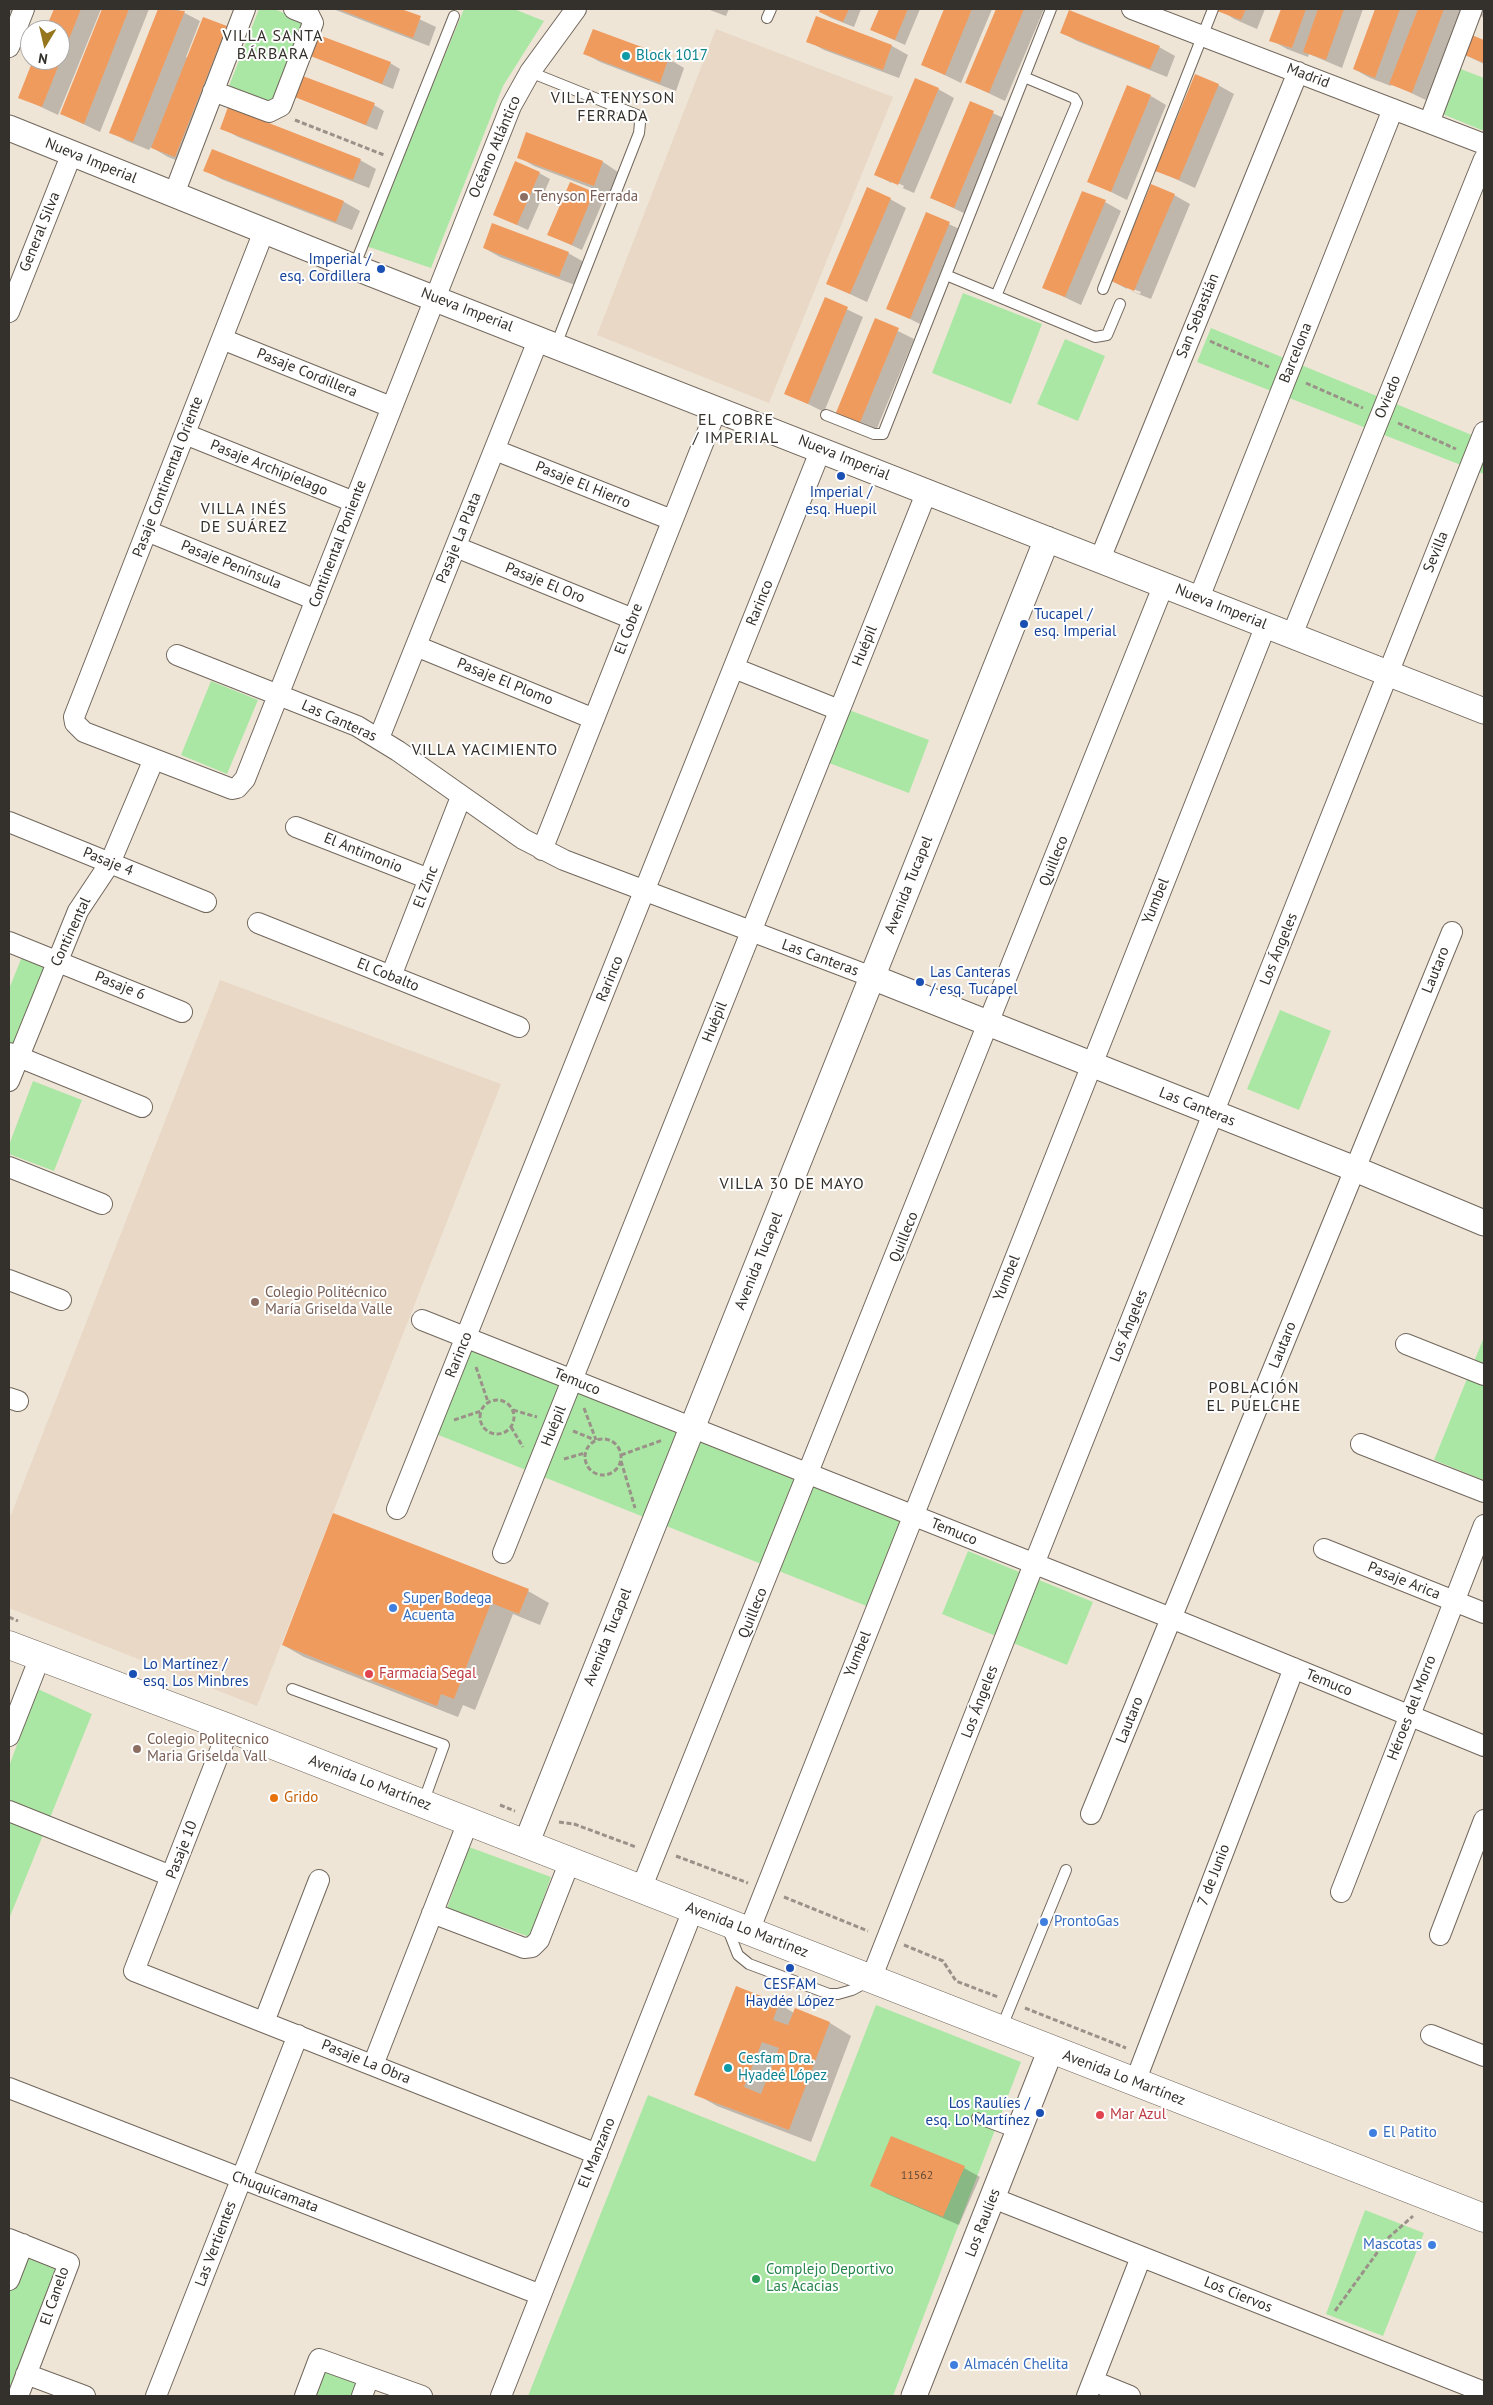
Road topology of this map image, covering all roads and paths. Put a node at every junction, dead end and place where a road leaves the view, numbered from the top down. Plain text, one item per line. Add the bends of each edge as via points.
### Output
1 (24, 9) edge
2 (245, 9) edge
3 (294, 9) edge
4 (576, 9) edge
5 (1051, 9) edge
6 (1132, 9) edge
7 (1212, 9) edge
8 (1472, 9) edge
9 (454, 16) dead end
10 (1202, 36) junction
11 (9, 47) edge
12 (530, 72) junction
13 (1298, 72) junction
14 (1024, 77) junction
15 (213, 91) junction
16 (275, 109) junction
17 (1393, 109) junction
18 (1429, 123) junction
19 (9, 128) edge
20 (1484, 144) edge
21 (72, 153) junction
22 (392, 158) dead end
23 (1484, 159) edge
24 (174, 194) junction
25 (264, 231) junction
26 (354, 267) junction
27 (946, 275) junction
28 (1103, 289) dead end
29 (996, 296) junction
30 (434, 297) junction
31 (1120, 304) dead end
32 (9, 312) edge
33 (1191, 333) junction
34 (222, 339) junction
35 (548, 342) junction
36 (1288, 375) junction
37 (391, 407) junction
38 (716, 408) junction
39 (826, 415) dead end
40 (1380, 416) junction
41 (1484, 432) edge
42 (185, 434) junction
43 (495, 450) junction
44 (821, 450) junction
45 (1474, 457) junction
46 (927, 491) junction
47 (354, 502) junction
48 (672, 520) junction
49 (147, 530) junction
50 (1047, 538) junction
51 (456, 547) junction
52 (1100, 559) junction
53 (1164, 584) junction
54 (1199, 598) junction
55 (316, 600) junction
56 (633, 619) junction
57 (1266, 625) junction
58 (1292, 635) junction
59 (416, 646) junction
60 (177, 655) dead end
61 (734, 668) junction
62 (1388, 673) junction
63 (278, 695) junction
64 (839, 710) junction
65 (1484, 711) edge
66 (594, 719) junction
67 (379, 738) junction
68 (154, 759) junction
69 (461, 797) junction
70 (9, 822) edge
71 (296, 827) dead end
72 (542, 850) junction
73 (110, 863) junction
74 (429, 879) junction
75 (645, 891) junction
76 (206, 902) dead end
77 (258, 923) dead end
78 (1452, 932) dead end
79 (750, 933) junction
80 (9, 942) edge
81 (57, 961) junction
82 (391, 976) junction
83 (872, 978) junction
84 (182, 1012) dead end
85 (989, 1024) junction
86 (519, 1027) dead end
87 (14, 1055) edge
88 (1091, 1065) junction
89 (9, 1081) edge
90 (142, 1107) dead end
91 (1214, 1113) junction
92 (9, 1167) edge
93 (1355, 1170) junction
94 (102, 1204) dead end
95 (1484, 1223) edge
96 (9, 1280) edge
97 (61, 1300) dead end
98 (422, 1320) dead end
99 (466, 1338) junction
100 (1406, 1344) dead end
101 (1484, 1376) edge
102 (572, 1380) junction
103 (488, 1402) junction
104 (692, 1428) junction
105 (1362, 1444) dead end
106 (621, 1458) junction
107 (809, 1474) junction
108 (1484, 1492) edge
109 (397, 1509) dead end
110 (913, 1515) junction
111 (1484, 1525) edge
112 (652, 1527) junction
113 (1324, 1549) dead end
114 (503, 1553) dead end
115 (1034, 1564) junction
116 (1454, 1601) junction
117 (1484, 1613) edge
118 (1171, 1618) junction
119 (9, 1645) edge
120 (40, 1657) junction
121 (1294, 1668) junction
122 (292, 1689) dead end
123 (1409, 1716) junction
124 (229, 1728) junction
125 (9, 1736) edge
126 (1484, 1746) edge
127 (492, 1803) dead end
128 (423, 1804) junction
129 (9, 1811) edge
130 (1091, 1814) dead end
131 (536, 1819) junction
132 (1484, 1820) edge
133 (468, 1822) junction
134 (526, 1844) junction
135 (656, 1854) junction
136 (570, 1861) junction
137 (1066, 1870) dead end
138 (171, 1876) junction
139 (319, 1880) dead end
140 (641, 1889) junction
141 (765, 1889) junction
142 (1341, 1892) dead end
143 (693, 1910) junction
144 (432, 1913) junction
145 (736, 1926) junction
146 (1440, 1935) dead end
147 (887, 1938) junction
148 (134, 1971) joint
149 (871, 1979) junction
150 (1011, 2003) junction
151 (264, 2022) junction
152 (1000, 2029) junction
153 (298, 2035) junction
154 (1431, 2035) dead end
155 (1051, 2049) junction
156 (1145, 2055) junction
157 (1484, 2056) edge
158 (373, 2065) junction
159 (1135, 2082) junction
160 (9, 2088) edge
161 (977, 2118) dead end
162 (1018, 2133) junction
163 (597, 2154) junction
164 (241, 2179) junction
165 (992, 2198) junction
166 (1443, 2202) junction
167 (1484, 2218) edge
168 (16, 2241) edge
169 (1141, 2257) junction
170 (9, 2280) edge
171 (541, 2295) junction
172 (1328, 2331) junction
173 (26, 2374) junction
174 (369, 2377) junction
175 (1090, 2389) edge
176 (1484, 2392) edge
177 (18, 2396) edge
178 (85, 2396) edge
179 (156, 2396) edge
180 (305, 2396) edge
181 (362, 2396) edge
182 (422, 2396) edge
183 (501, 2396) edge
184 (914, 2396) edge
185 (1130, 2396) edge

1 - 11 street
2 - 15 street
3 - 16 street via 309,15 313,24 281,106
4 - 12 street, Océano Atlántico
5 - 14 lane
6 - 10 street, Madrid
7 - 10 lane
8 - 18 street
9 - 26 lane
10 - 13 street, Madrid
10 - 28 lane
12 - 30 street, Océano Atlántico via 511,106
12 - 35 lane via 637,115 640,123 639,133
13 - 17 street, Madrid
13 - 33 street, San Sebastián
14 - 27 lane
14 - 29 lane via 1074,98 1077,103
15 - 16 street via 269,112
15 - 24 street
16 - 22 path via 279,114
17 - 18 street, Madrid
17 - 36 street, Barcelona
18 - 20 street, Madrid
19 - 21 street, Nueva Imperial
21 - 24 street, Nueva Imperial
21 - 32 street, General Silva
23 - 40 street, Oviedo
24 - 25 street, Nueva Imperial
25 - 26 street, Nueva Imperial
25 - 34 street, Pasaje Continental Oriente
26 - 30 street, Nueva Imperial
27 - 29 lane
27 - 39 lane via 883,434 874,434
29 - 31 lane via 1100,337 1110,331
30 - 35 street, Nueva Imperial
30 - 37 street, Continental Poniente
33 - 36 path
33 - 52 street, San Sebastián
34 - 37 street, Pasaje Cordillera
34 - 42 street, Pasaje Continental Oriente
35 - 38 street, Nueva Imperial
35 - 43 street, Pasaje La Plata
36 - 40 path
36 - 54 street, Barcelona
37 - 47 street, Continental Poniente
38 - 44 street, Nueva Imperial
38 - 48 street, El Cobre
40 - 45 path
40 - 58 street, Oviedo
41 - 45 street, Sevilla
42 - 47 street, Pasaje Archipíelago
42 - 49 street, Pasaje Continental Oriente
43 - 48 street, Pasaje El Hierro
43 - 51 street, Pasaje La Plata
44 - 46 street, Nueva Imperial
44 - 61 street, Rarinco
45 - 62 street, Sevilla
46 - 50 street, Nueva Imperial
46 - 64 street, Huépil
47 - 55 street, Continental Poniente
48 - 56 street, El Cobre
49 - 55 street, Pasaje Península
49 - 68 street, Pasaje Continental Oriente via 76,711 75,724 84,732
50 - 52 street, Nueva Imperial
50 - 83 street, Avenida Tucapel
51 - 56 street, Pasaje El Oro
51 - 59 street, Pasaje La Plata
52 - 53 street, Nueva Imperial
53 - 54 street, Nueva Imperial
53 - 85 street, Quilleco
54 - 57 street, Nueva Imperial
55 - 63 street, Continental Poniente
56 - 66 street, El Cobre
57 - 58 street, Nueva Imperial
57 - 88 street, Yumbel
58 - 62 street, Nueva Imperial
59 - 66 street, Pasaje El Plomo
59 - 67 street, Pasaje La Plata
60 - 63 street, Las Canteras
61 - 64 street
61 - 75 street, Rarinco
62 - 65 street, Nueva Imperial
62 - 91 street, Los Ángeles
63 - 67 street, Las Canteras
63 - 68 street, Continental Poniente via 245,779 237,788 226,788
64 - 79 street, Huépil
66 - 72 street, El Cobre
67 - 69 street, Las Canteras
68 - 73 street, Continental
69 - 72 street, Las Canteras
69 - 74 street, El Zinc
70 - 73 street, Pasaje 4
71 - 74 street, El Antimonio
72 - 75 street, Las Canteras
73 - 76 street, Pasaje 4
73 - 81 street, Continental via 78,911
74 - 82 street, El Zinc
75 - 79 street, Las Canteras
75 - 99 street, Rarinco
77 - 82 street, El Cobalto
78 - 93 street, Lautaro
79 - 83 street, Las Canteras
79 - 102 street, Huépil
80 - 81 street, Pasaje 6
81 - 84 street, Pasaje 6
81 - 87 street, Continental
82 - 86 street, El Cobalto
83 - 85 street, Las Canteras
83 - 104 street, Avenida Tucapel
85 - 88 street, Las Canteras
85 - 107 street, Quilleco
87 - 89 street, Continental
87 - 90 street
88 - 91 street, Las Canteras
88 - 110 street, Yumbel
91 - 93 street, Las Canteras
91 - 115 street, Los Ángeles
92 - 94 street
93 - 95 street, Las Canteras
93 - 118 street, Lautaro
96 - 97 street
98 - 99 street, Temuco
99 - 102 street, Temuco
99 - 103 path
99 - 109 street, Rarinco
100 - 101 street
102 - 104 street, Temuco
102 - 114 street, Huépil
103 - 103 path via 480,1416 482,1426 491,1433 507,1431 513,1422 513,1410 499,1400
104 - 106 path
104 - 107 street, Temuco
104 - 112 street, Avenida Tucapel
105 - 108 street
106 - 106 path via 612,1442 601,1439 587,1448 584,1459 589,1470 599,1476 616,1470
106 - 112 path via 636,1509
107 - 110 street, Temuco
107 - 135 street, Quilleco
110 - 115 street, Temuco
110 - 141 street, Yumbel
111 - 116 street, Héroes del Morro
112 - 131 street, Avenida Tucapel
113 - 116 street, Pasaje Arica
115 - 118 street, Temuco
115 - 147 street, Los Ángeles
116 - 117 street, Pasaje Arica
116 - 123 street, Héroes del Morro
118 - 121 street, Temuco
118 - 130 street, Lautaro
119 - 120 main road, Avenida Lo Martínez
120 - 124 main road, Avenida Lo Martínez
120 - 125 street
121 - 123 street, Temuco
121 - 156 street, 7 de Junio
122 - 128 lane via 444,1745
123 - 126 street, Temuco
123 - 142 street, Héroes del Morro
124 - 128 main road, Avenida Lo Martínez
124 - 138 street, Pasaje 10
127 - 131 path
128 - 133 main road, Avenida Lo Martínez
129 - 138 street
131 - 134 street, Avenida Tucapel
131 - 135 path via 574,1824
132 - 146 street
133 - 134 main road, Avenida Lo Martínez
133 - 144 street
134 - 136 main road, Avenida Lo Martínez
135 - 140 street, Quilleco
135 - 141 path via 671,1854
136 - 140 main road, Avenida Lo Martínez
136 - 144 street via 539,1940 532,1947 524,1948
137 - 150 lane
138 - 148 street, Pasaje 10
139 - 151 street
140 - 143 main road, Avenida Lo Martínez
141 - 145 street, Yumbel
141 - 147 path
143 - 145 main road, Avenida Lo Martínez
143 - 163 street, El Manzano
144 - 158 street
145 - 149 main road, Avenida Lo Martínez
147 - 149 street, Los Ángeles
147 - 150 path via 943,1961 956,1981
148 - 151 street, Pasaje La Obra
149 - 152 main road, Avenida Lo Martínez
150 - 152 lane
150 - 156 path
151 - 153 street, Pasaje La Obra
152 - 155 main road, Avenida Lo Martínez
153 - 158 street, Pasaje La Obra
153 - 164 street, Las Vertientes
154 - 157 street
155 - 159 main road, Avenida Lo Martínez
155 - 162 street, Los Raulíes
156 - 159 street, 7 de Junio
158 - 163 street, Pasaje La Obra
159 - 166 main road, Avenida Lo Martínez
160 - 164 street, Chuquicamata
161 - 162 lane
162 - 165 street, Los Raulíes
163 - 171 street, El Manzano
164 - 171 street, Chuquicamata
164 - 179 street, Las Vertientes
165 - 169 street, Los Ciervos
165 - 184 street, Los Raulíes
166 - 167 main road, Avenida Lo Martínez
166 - 172 path via 1411,2217 1387,2239 1336,2309
168 - 170 street, El Canelo
168 - 173 street, El Canelo via 69,2262
169 - 172 street, Los Ciervos
169 - 175 street
171 - 183 street, El Manzano
172 - 176 street, Los Ciervos
173 - 177 street, El Canelo
173 - 178 street
174 - 180 street via 319,2359
174 - 181 street
174 - 182 street
175 - 185 street

